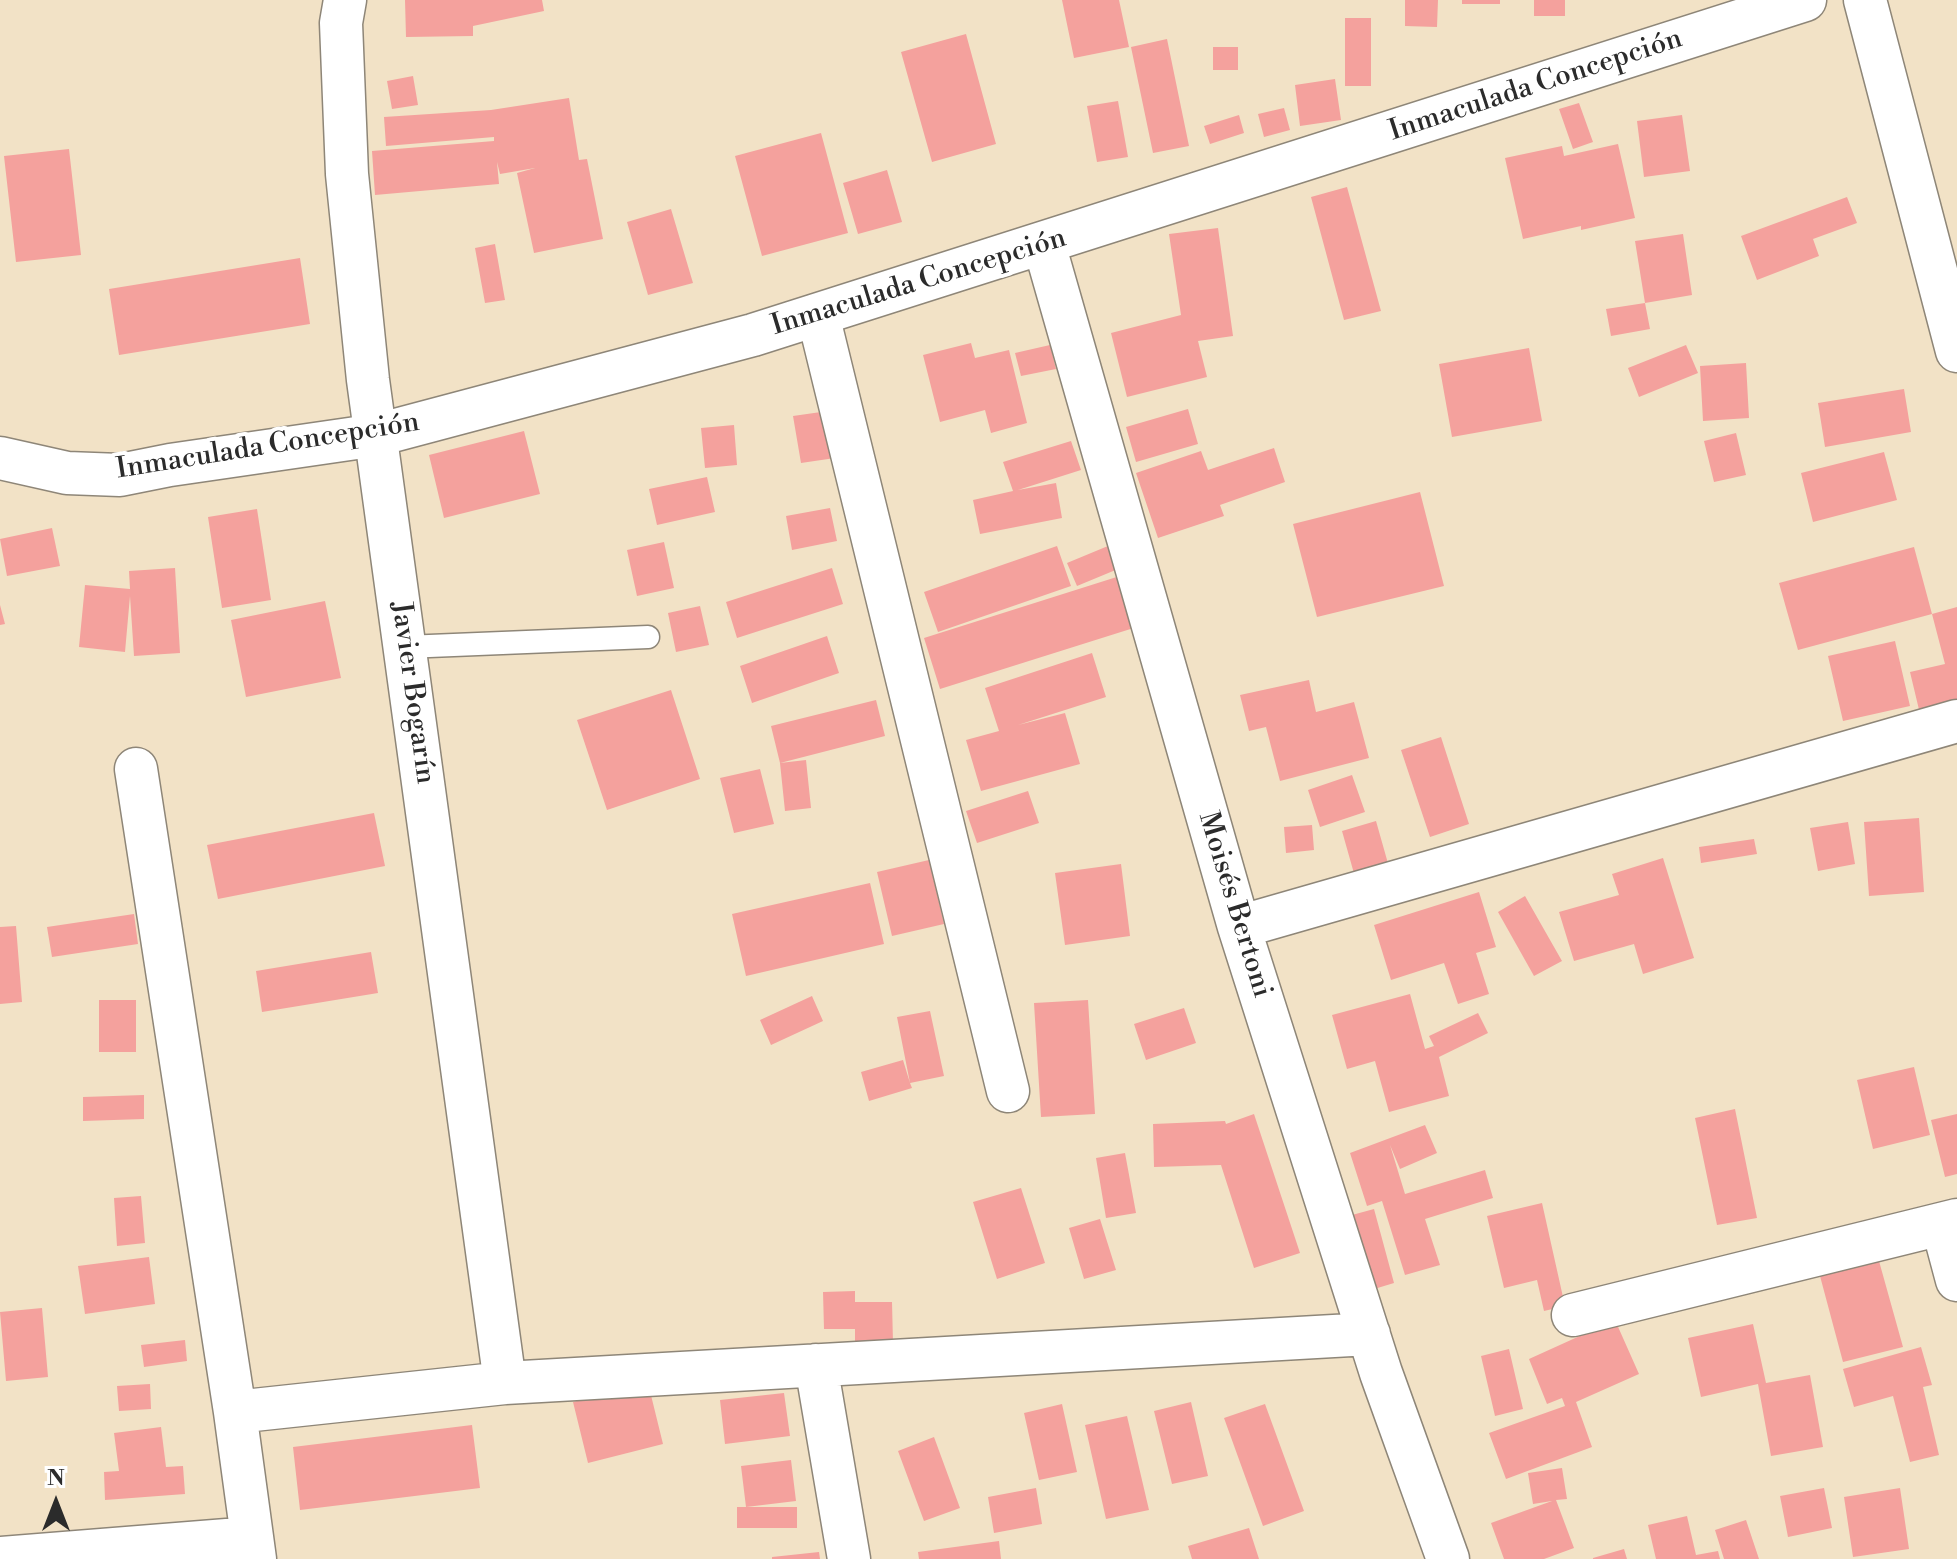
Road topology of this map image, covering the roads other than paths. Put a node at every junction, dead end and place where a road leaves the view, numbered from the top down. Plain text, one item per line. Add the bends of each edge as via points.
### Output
1 (345, 0) edge
2 (1805, 0) edge
3 (1865, 0) edge
4 (1044, 244) junction
5 (818, 315) junction
6 (1957, 351) edge
7 (377, 435) junction
8 (7, 460) edge
9 (648, 637) dead end
10 (405, 647) junction
11 (1957, 721) edge
12 (136, 769) dead end
13 (1239, 927) junction
14 (1008, 1091) dead end
15 (1950, 1222) edge
16 (1957, 1280) edge
17 (1573, 1315) dead end
18 (1369, 1334) junction
19 (816, 1365) junction
20 (505, 1383) junction
21 (235, 1412) junction
22 (253, 1549) edge
23 (0, 1558) edge
24 (849, 1559) edge
25 (1448, 1559) edge

1 - 7 street, Javier Bogarín via 341,23 347,174
2 - 4 street, Inmaculada Concepción
3 - 6 street
4 - 5 street, Inmaculada Concepción
4 - 13 street, Moisés Bertoni
5 - 7 street, Inmaculada Concepción
5 - 14 street
7 - 8 street, Inmaculada Concepción via 120,475 67,473
7 - 10 street, Javier Bogarín
9 - 10 lane
10 - 20 street, Javier Bogarín
11 - 13 street
12 - 21 street
13 - 18 street, Moisés Bertoni
15 - 16 street
15 - 17 street
18 - 19 street
18 - 25 street, Moisés Bertoni
19 - 20 street
19 - 24 street
20 - 21 street
21 - 22 street
22 - 23 street

